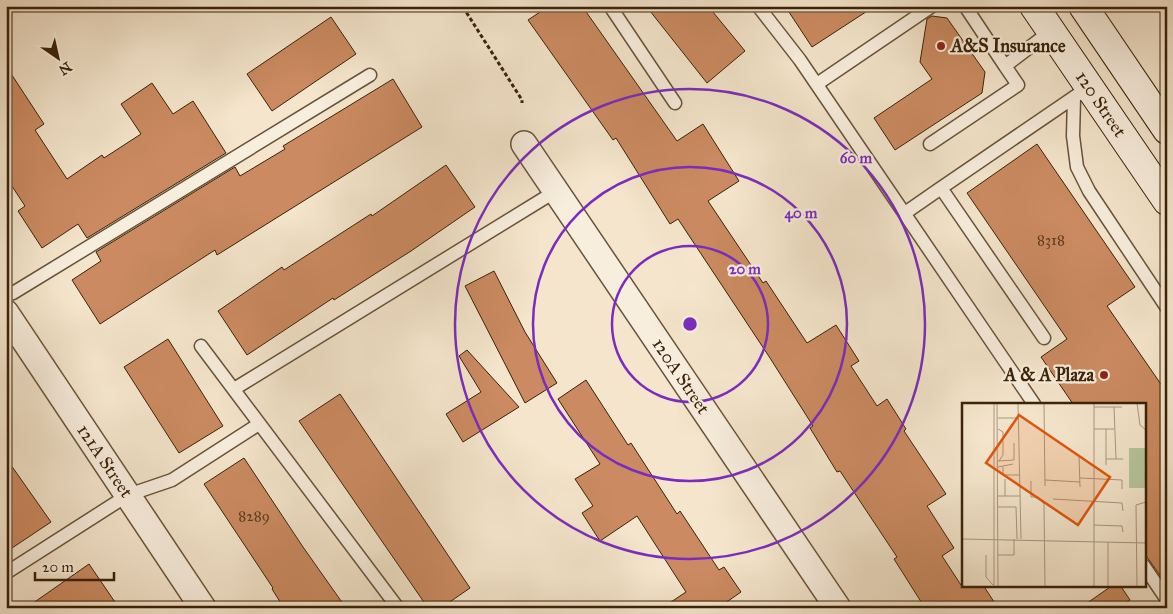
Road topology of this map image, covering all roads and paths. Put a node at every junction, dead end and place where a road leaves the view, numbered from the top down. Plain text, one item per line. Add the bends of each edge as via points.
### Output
1 (610, 6) edge
2 (758, 6) edge
3 (932, 6) edge
4 (965, 6) edge
5 (1034, 6) edge
6 (1083, 6) edge
7 (463, 7) edge
8 (1051, 31) junction
9 (1005, 66) junction
10 (370, 75) dead end
11 (816, 84) junction
12 (1082, 92) junction
13 (522, 103) dead end
14 (675, 103) dead end
15 (1167, 130) edge
16 (524, 144) dead end
17 (930, 144) dead end
18 (941, 188) junction
19 (556, 191) junction
20 (1167, 201) edge
21 (905, 214) junction
22 (6, 294) edge
23 (1167, 308) edge
24 (6, 313) edge
25 (1044, 338) dead end
26 (200, 346) dead end
27 (234, 389) junction
28 (1033, 403) edge
29 (259, 424) junction
30 (128, 495) junction
31 (1146, 568) edge
32 (6, 573) edge
33 (1162, 582) edge
34 (1167, 600) edge
35 (204, 608) edge
36 (398, 608) edge
37 (838, 608) edge

1 - 14 lane
2 - 11 lane
3 - 11 lane
4 - 9 lane
5 - 8 main road, 120 Street
6 - 15 main road
7 - 13 path
8 - 9 lane
8 - 12 main road, 120 Street
9 - 17 lane via 1018,85
10 - 22 lane via 20,289
11 - 21 lane
12 - 18 lane
12 - 20 main road, 120 Street
12 - 23 lane via 1073,136 1077,167 1089,191
16 - 19 street, 120A Street
18 - 21 lane
18 - 25 lane
19 - 27 lane
19 - 37 street, 120A Street
21 - 28 lane
24 - 30 street, 121A Street
26 - 27 lane
27 - 29 lane
29 - 30 lane via 172,480
29 - 36 lane
30 - 32 lane
30 - 35 street, 121A Street
31 - 33 lane
33 - 34 lane

